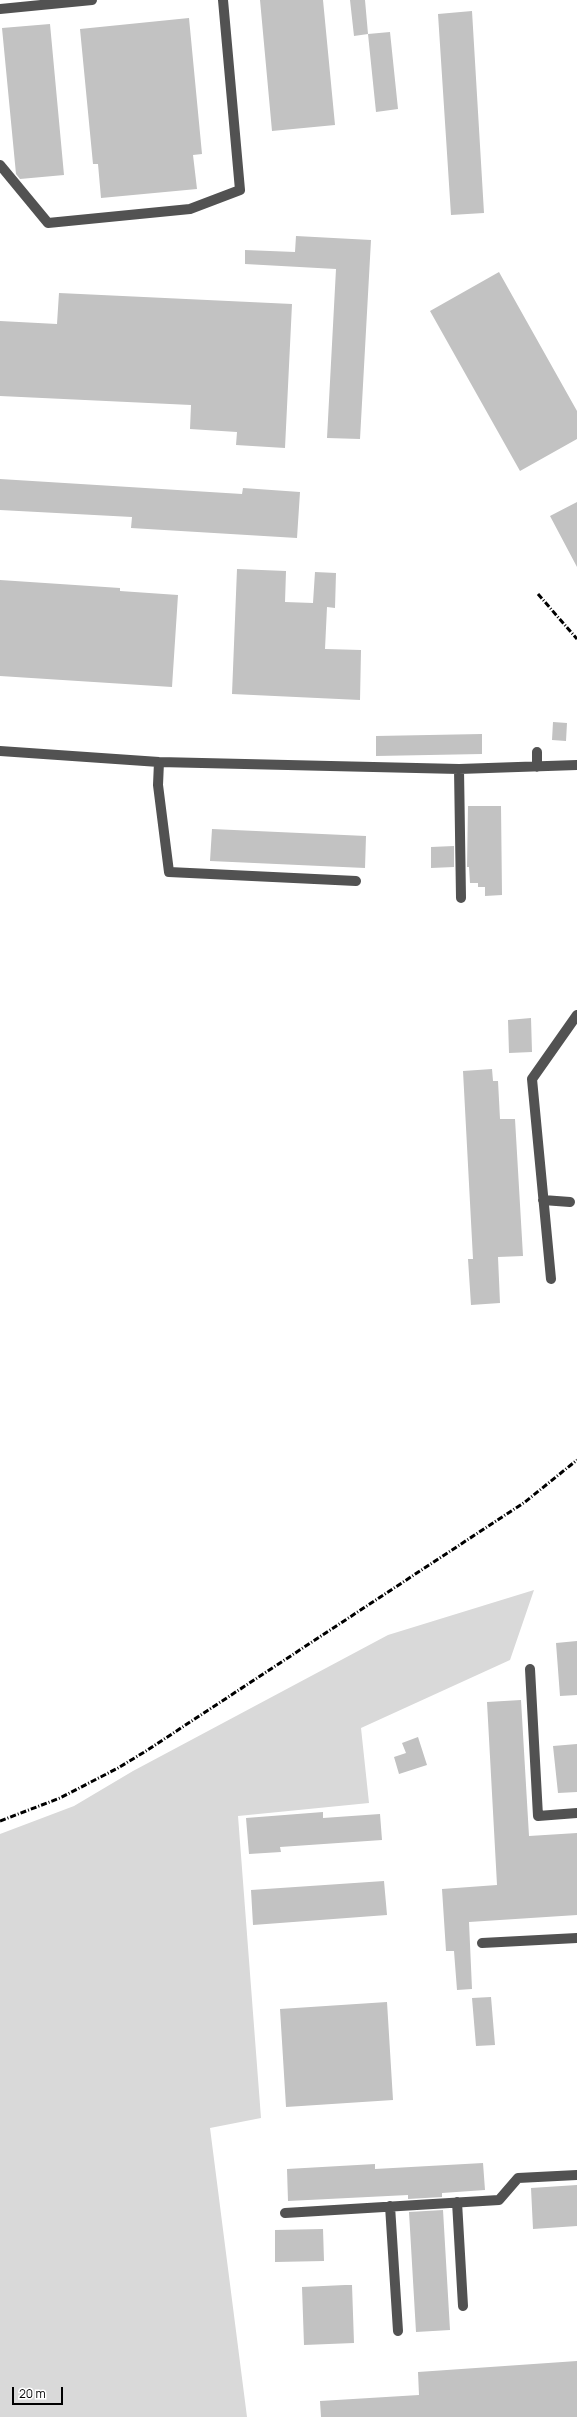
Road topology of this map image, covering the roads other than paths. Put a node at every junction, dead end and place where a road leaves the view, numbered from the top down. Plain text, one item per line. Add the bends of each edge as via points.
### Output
1 (92, 0) edge
2 (223, 0) edge
3 (65, 1) edge
4 (0, 9) edge
5 (0, 165) edge
6 (0, 751) edge
7 (537, 752) dead end
8 (159, 762) junction
9 (577, 765) edge
10 (537, 767) junction
11 (459, 769) junction
12 (356, 881) dead end
13 (461, 898) dead end
14 (577, 1015) edge
15 (543, 1200) junction
16 (570, 1202) dead end
17 (551, 1278) dead end
18 (530, 1669) dead end
19 (577, 1814) edge
20 (577, 1938) edge
21 (482, 1943) dead end
22 (577, 2174) edge
23 (457, 2202) junction
24 (390, 2206) junction
25 (285, 2213) dead end
26 (463, 2306) dead end
27 (398, 2331) dead end

1 - 3 street
2 - 5 street via 240,190 190,210 48,223
3 - 4 street
6 - 8 street
7 - 10 street
8 - 11 street
8 - 12 street via 158,785 169,872
9 - 10 street
10 - 11 street
11 - 13 street
14 - 15 street via 532,1079
15 - 16 street
15 - 17 street
18 - 19 street via 538,1816
20 - 21 street
22 - 23 street via 518,2178 499,2200
23 - 24 street
23 - 26 street
24 - 25 street
24 - 27 street

